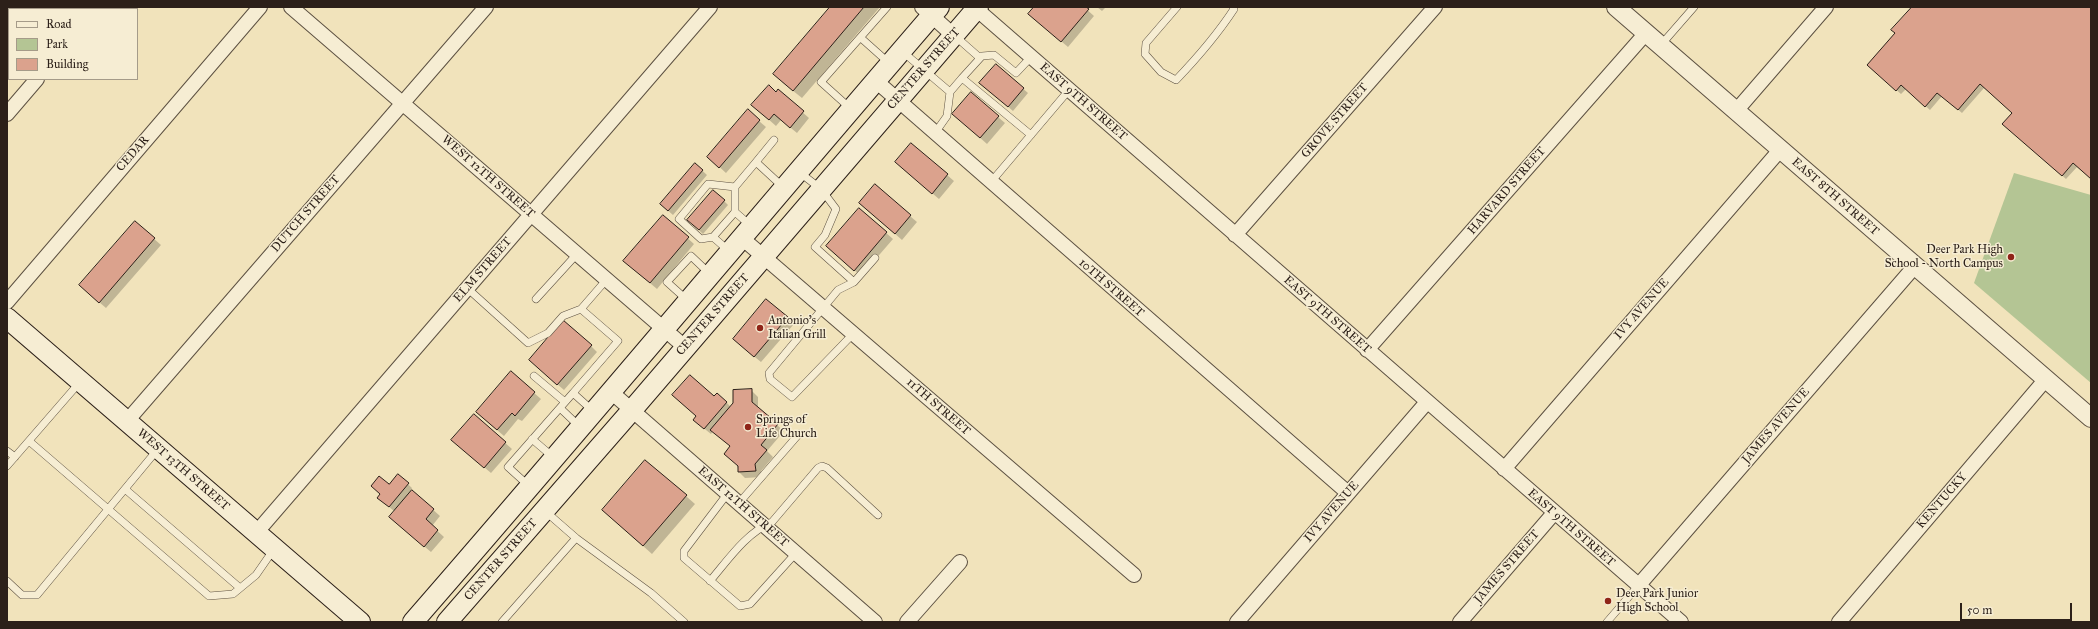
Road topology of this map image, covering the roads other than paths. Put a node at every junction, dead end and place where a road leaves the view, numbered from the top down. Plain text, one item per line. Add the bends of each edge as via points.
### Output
1 (260, 7) edge
2 (291, 7) edge
3 (486, 7) edge
4 (710, 7) edge
5 (887, 7) edge
6 (1177, 7) edge
7 (1233, 7) edge
8 (1435, 7) edge
9 (1616, 7) edge
10 (1694, 7) edge
11 (1826, 7) edge
12 (976, 8) edge
13 (931, 10) edge
14 (1646, 33) junction
15 (953, 35) junction
16 (861, 38) junction
17 (1660, 46) junction
18 (896, 57) junction
19 (1031, 57) junction
20 (980, 58) junction
21 (924, 69) junction
22 (962, 78) junction
23 (36, 80) edge
24 (876, 81) junction
25 (1069, 90) junction
26 (950, 92) junction
27 (896, 100) junction
28 (403, 103) junction
29 (852, 109) junction
30 (1736, 111) junction
31 (7, 114) edge
32 (935, 133) junction
33 (1031, 135) junction
34 (774, 140) dead end
35 (1780, 150) junction
36 (756, 162) junction
37 (798, 172) junction
38 (990, 183) junction
39 (735, 186) junction
40 (785, 189) junction
41 (821, 189) junction
42 (735, 212) junction
43 (531, 214) junction
44 (1235, 235) junction
45 (713, 237) junction
46 (742, 239) junction
47 (577, 254) junction
48 (763, 257) junction
49 (875, 258) dead end
50 (1915, 266) junction
51 (712, 275) junction
52 (607, 279) junction
53 (854, 282) junction
54 (467, 288) junction
55 (536, 299) dead end
56 (7, 302) edge
57 (689, 302) junction
58 (823, 308) junction
59 (582, 309) junction
60 (7, 318) edge
61 (665, 330) junction
62 (853, 334) junction
63 (686, 348) junction
64 (1367, 350) junction
65 (534, 376) dead end
66 (2046, 379) junction
67 (81, 382) junction
68 (610, 391) junction
69 (572, 393) junction
70 (1427, 402) junction
71 (562, 405) junction
72 (632, 410) junction
73 (593, 411) junction
74 (2091, 418) edge
75 (127, 422) junction
76 (580, 427) junction
77 (799, 434) dead end
78 (532, 439) junction
79 (29, 441) junction
80 (158, 449) junction
81 (7, 451) edge
82 (15, 457) junction
83 (554, 458) junction
84 (7, 466) edge
85 (1504, 469) junction
86 (529, 486) junction
87 (125, 489) junction
88 (1348, 493) junction
89 (728, 494) junction
90 (739, 503) junction
91 (107, 510) junction
92 (544, 511) junction
93 (1554, 513) junction
94 (878, 515) dead end
95 (764, 525) junction
96 (256, 533) junction
97 (576, 538) junction
98 (274, 549) junction
99 (796, 553) junction
100 (960, 562) dead end
101 (1134, 575) dead end
102 (7, 581) edge
103 (710, 581) junction
104 (1638, 586) junction
105 (240, 588) junction
106 (360, 622) edge
107 (413, 622) edge
108 (447, 622) edge
109 (502, 622) edge
110 (684, 622) edge
111 (875, 622) edge
112 (907, 622) edge
113 (1237, 622) edge
114 (1460, 622) edge
115 (1607, 622) edge
116 (1680, 622) edge
117 (1839, 622) edge

1 - 56 street, CEDAR
2 - 28 street, WEST 12TH STREET
3 - 28 street, DUTCH STREET
4 - 43 street, ELM STREET
5 - 16 lane
6 - 7 lane via 1146,43 1144,54 1161,72 1176,80 1230,17
8 - 44 street, GROVE STREET
9 - 14 street, EAST 8TH STREET
10 - 17 lane
11 - 30 street
12 - 15 main road, CENTER STREET
12 - 19 street, EAST 9TH STREET
13 - 15 street
13 - 18 main road
14 - 17 street, EAST 8TH STREET
14 - 64 street, HARVARD STREET
15 - 20 lane
15 - 21 main road, CENTER STREET
16 - 18 lane
16 - 29 lane via 822,82
17 - 30 street, EAST 8TH STREET
18 - 21 lane
18 - 24 main road
19 - 20 lane via 1016,74 994,55
19 - 25 street, EAST 9TH STREET
20 - 22 lane
21 - 26 lane
21 - 27 main road, CENTER STREET
22 - 26 lane
22 - 33 lane
23 - 31 street
24 - 27 street, 10TH STREET
24 - 29 main road
25 - 33 lane
25 - 44 street, EAST 9TH STREET
26 - 32 lane via 947,116
27 - 32 street, 10TH STREET
27 - 41 main road, CENTER STREET
28 - 43 street, WEST 12TH STREET
28 - 75 street, DUTCH STREET
29 - 37 main road
30 - 35 street, EAST 8TH STREET
32 - 38 street, 10TH STREET
33 - 38 lane
34 - 36 lane
35 - 50 street, EAST 8TH STREET
35 - 85 street, IVY AVENUE
36 - 39 lane
36 - 40 lane
37 - 40 main road
37 - 41 lane
38 - 88 street, 10TH STREET
39 - 42 lane
39 - 45 lane via 708,184 679,219 701,239
40 - 46 main road
41 - 48 main road, CENTER STREET
41 - 53 lane via 836,209 825,235 815,247
42 - 45 lane
42 - 46 lane
43 - 47 street, WEST 12TH STREET
43 - 54 street, ELM STREET
44 - 64 street, EAST 9TH STREET
45 - 46 lane
46 - 48 street, 11TH STREET
46 - 51 main road
47 - 52 street, WEST 12TH STREET
47 - 55 lane
48 - 58 street, 11TH STREET
48 - 63 main road, CENTER STREET
49 - 53 lane
50 - 66 street, EAST 8TH STREET
50 - 104 street, JAMES AVENUE
51 - 57 main road
51 - 57 lane via 691,256 667,282
52 - 59 lane
52 - 61 street, WEST 12TH STREET
53 - 58 lane via 838,290
54 - 59 lane via 528,343 548,333 563,316
54 - 96 street, ELM STREET
57 - 61 main road
58 - 62 street, 11TH STREET
58 - 62 lane via 769,373 770,379 792,397
59 - 69 lane via 618,341
60 - 67 main road, WEST 13TH STREET
61 - 63 street, WEST 12TH STREET
61 - 68 main road
62 - 101 street, 11TH STREET
63 - 72 main road, CENTER STREET
64 - 70 street, EAST 9TH STREET
65 - 71 lane
66 - 74 street, EAST 8TH STREET
66 - 117 street, KENTUCKY
67 - 75 main road, WEST 13TH STREET
67 - 79 lane
68 - 72 street, EAST 12TH STREET
68 - 73 main road
69 - 71 lane
69 - 73 lane
70 - 85 street, EAST 9TH STREET
70 - 88 street, IVY AVENUE
71 - 76 lane
71 - 78 lane
72 - 89 street, EAST 12TH STREET
72 - 92 main road, CENTER STREET
73 - 76 main road
75 - 80 main road, WEST 13TH STREET
76 - 83 main road
77 - 90 lane
78 - 83 lane
78 - 86 lane via 508,467
79 - 82 lane
79 - 91 lane
80 - 87 lane
80 - 96 main road, WEST 13TH STREET
81 - 82 lane
82 - 84 lane
83 - 86 main road
85 - 93 street, EAST 9TH STREET
86 - 107 main road
87 - 91 lane
87 - 105 lane
88 - 113 street, IVY AVENUE
89 - 90 street, EAST 12TH STREET
89 - 103 lane via 683,554 684,558
90 - 95 street, EAST 12TH STREET
91 - 102 lane via 37,595 22,595
91 - 105 lane via 209,596 233,594
92 - 97 lane
92 - 108 main road, CENTER STREET
93 - 104 street, EAST 9TH STREET
93 - 114 street, JAMES STREET
94 - 95 lane via 822,466 772,522
95 - 99 street, EAST 12TH STREET
95 - 103 lane via 744,541
96 - 98 main road, WEST 13TH STREET
97 - 109 lane
97 - 110 lane
98 - 105 lane via 256,575
98 - 106 main road, WEST 13TH STREET
99 - 103 lane via 746,606 740,606
99 - 111 street, EAST 12TH STREET
100 - 112 street
104 - 115 lane
104 - 116 street, EAST 9TH STREET

